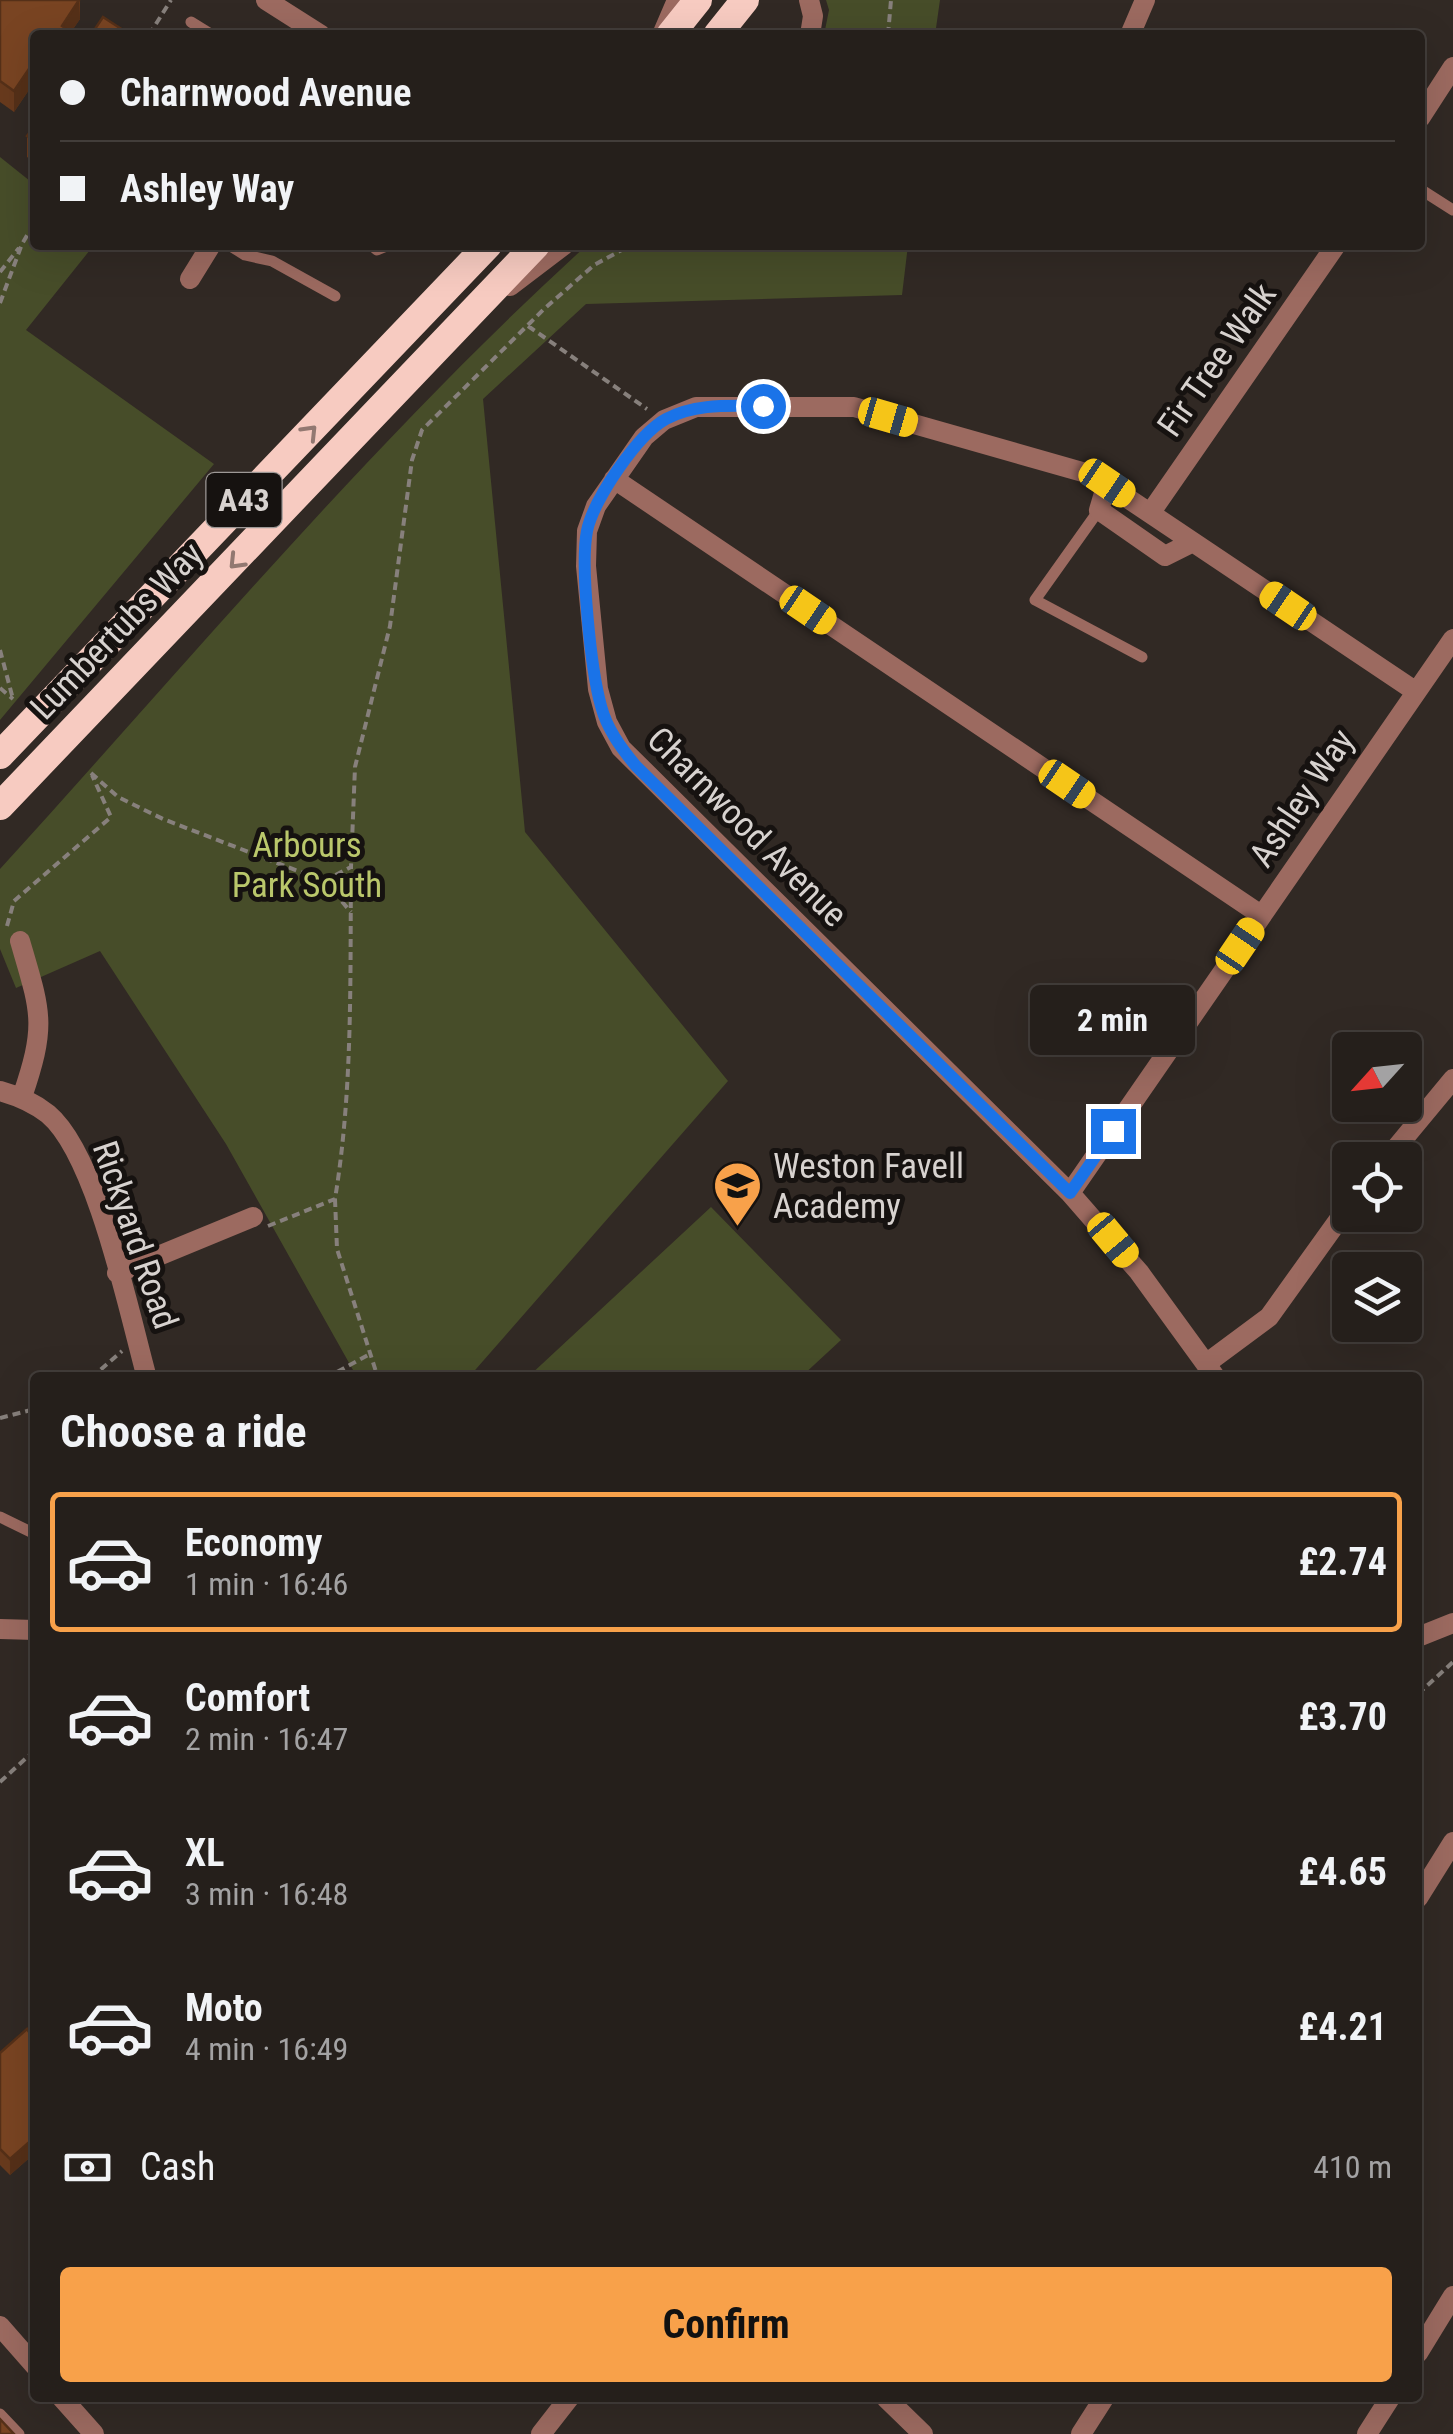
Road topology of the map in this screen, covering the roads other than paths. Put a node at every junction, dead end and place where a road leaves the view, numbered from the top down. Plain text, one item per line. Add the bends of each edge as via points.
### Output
1 (266, 0) edge
2 (676, 0) edge
3 (698, 0) edge
4 (745, 0) edge
5 (809, 0) edge
6 (1145, 0) edge
7 (191, 22) dead end
8 (204, 30) edge
9 (314, 30) edge
10 (664, 30) edge
11 (674, 30) edge
12 (721, 30) edge
13 (811, 30) edge
14 (1132, 30) edge
15 (1453, 68) edge
16 (1425, 110) edge
17 (1425, 193) edge
18 (1453, 210) edge
19 (208, 250) edge
20 (236, 250) edge
21 (483, 250) edge
22 (532, 250) edge
23 (558, 250) edge
24 (1333, 250) edge
25 (190, 279) dead end
26 (335, 296) dead end
27 (473, 315) junction
28 (614, 479) junction
29 (1107, 483) junction
30 (1099, 510) junction
31 (1151, 512) junction
32 (1193, 542) junction
33 (1453, 639) edge
34 (1142, 657) dead end
35 (1414, 691) junction
36 (0, 755) edge
37 (0, 806) edge
38 (1261, 915) junction
39 (20, 941) road end
40 (1453, 1079) edge
41 (0, 1092) edge
42 (22, 1097) junction
43 (1401, 1142) edge
44 (1070, 1193) junction
45 (253, 1217) road end
46 (1332, 1229) edge
47 (117, 1274) junction
48 (1211, 1370) edge
49 (145, 1372) edge
50 (0, 1516) edge
51 (30, 1531) edge
52 (1453, 1623) edge
53 (0, 1629) edge
54 (30, 1630) edge
55 (1422, 1636) edge
56 (1453, 1842) edge
57 (1422, 1888) edge
58 (1453, 2296) edge
59 (0, 2326) edge
60 (1422, 2346) edge
61 (30, 2360) edge
62 (66, 2402) edge
63 (566, 2402) edge
64 (890, 2402) edge
65 (1101, 2402) edge
66 (1387, 2402) edge
67 (0, 2414) edge
68 (19, 2434) edge
69 (94, 2434) edge
70 (540, 2434) edge
71 (924, 2434) edge
72 (1081, 2434) edge
73 (1367, 2434) edge

1 - 9 street
2 - 10 street
3 - 11 highway
4 - 12 highway
5 - 13 street
6 - 14 street
7 - 8 lane
15 - 16 street
17 - 18 lane
19 - 25 street
20 - 26 lane via 272,261
36 -> 21 highway, Lumbertubs Way / A43
22 - 27 highway, Lumbertubs Way / A43
23 - 27 street
24 - 31 street, Fir Tree Walk
27 -> 37 highway, Lumbertubs Way / A43
28 - 29 street, Charnwood Avenue via 644,436 696,408 854,407
28 - 38 street
28 - 44 street, Charnwood Avenue via 591,518 586,566 601,707 622,748
29 - 30 street
29 - 31 street
30 - 32 street via 1165,556
30 - 34 lane via 1035,600
31 - 32 street
32 - 35 street
33 - 35 street, Ashley Way
35 - 38 street, Ashley Way
38 - 44 street, Ashley Way
39 - 42 street via 40,1027
40 - 43 street
41 - 42 street, Rickyard Road
42 - 47 street, Rickyard Road via 50,1115 70,1141
44 - 48 street, Charnwood Avenue
45 - 47 street
46 - 48 street via 1269,1317
47 - 49 street, Rickyard Road
50 - 51 lane
52 - 55 street
53 - 54 street
56 - 57 street
58 - 60 street
59 - 61 street
62 - 69 street
63 - 70 street
64 - 71 street
65 - 72 street
66 - 73 street
67 - 68 lane

